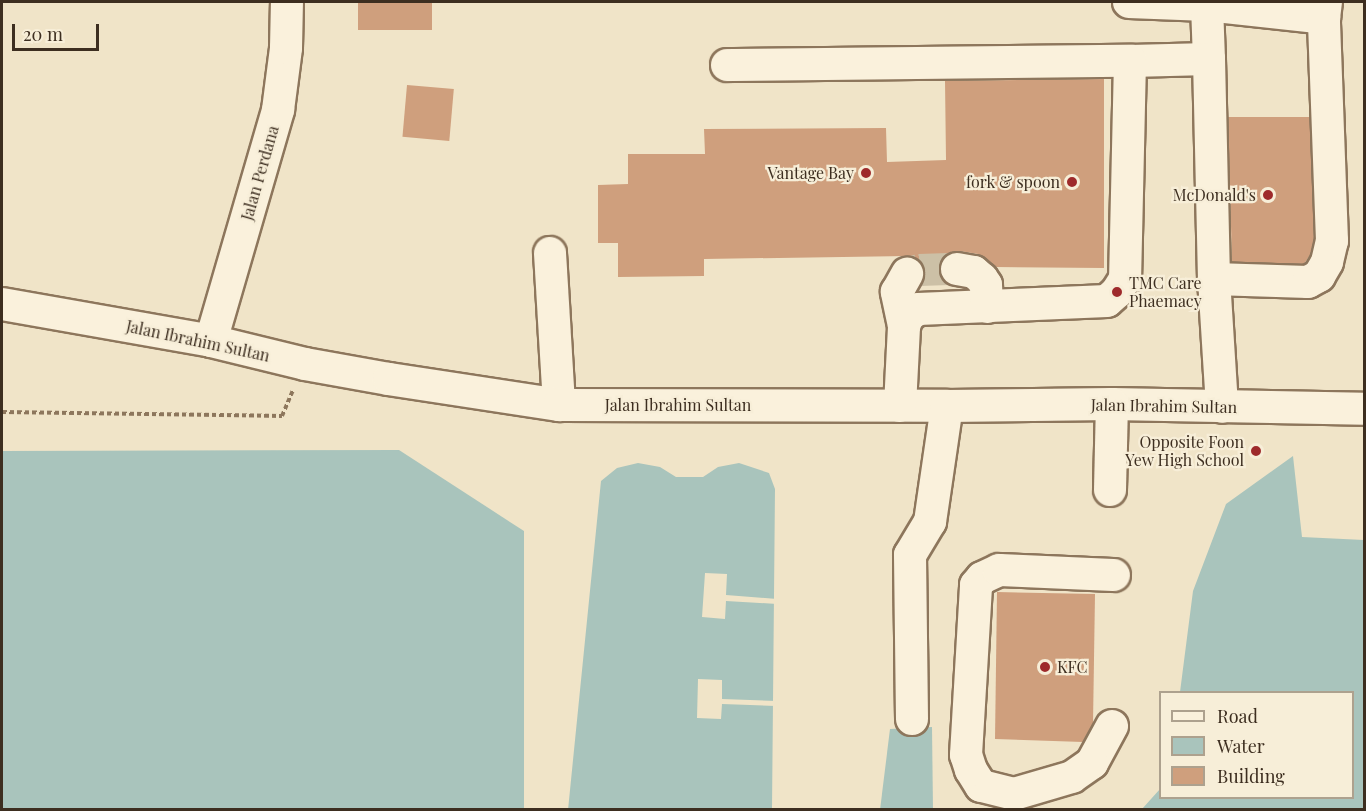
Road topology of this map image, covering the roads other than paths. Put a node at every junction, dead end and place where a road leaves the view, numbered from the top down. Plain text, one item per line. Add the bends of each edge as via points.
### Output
1 (287, 2) edge
2 (1129, 2) edge
3 (1207, 5) junction
4 (1325, 10) edge
5 (1209, 59) junction
6 (1130, 61) junction
7 (727, 65) dead end
8 (550, 253) dead end
9 (957, 269) tunnel mouth
10 (907, 274) dead end
11 (1214, 279) junction
12 (2, 304) edge
13 (987, 307) junction
14 (904, 326) junction
15 (211, 342) junction
16 (1112, 404) junction
17 (560, 405) junction
18 (900, 406) junction
19 (947, 406) junction
20 (1222, 407) junction
21 (1365, 409) edge
22 (1110, 490) dead end
23 (1114, 574) dead end
24 (912, 719) dead end
25 (1112, 726) dead end

1 - 15 street, Jalan Perdana via 278,110
2 - 3 street
3 - 4 street
3 - 5 street
4 - 11 street via 1332,241 1327,262 1319,276 1308,282
5 - 6 street
5 - 11 street
6 - 7 street
6 - 13 street via 1125,279 1107,301
8 - 17 street
9 - 13 street via 974,272 982,279
10 - 14 street via 897,292
11 - 20 street
12 - 15 street, Jalan Ibrahim Sultan
13 - 14 street via 918,309 908,316
14 - 18 street
15 - 17 street, Jalan Ibrahim Sultan via 305,364
16 - 19 street, Jalan Ibrahim Sultan
16 - 20 street, Jalan Ibrahim Sultan
16 - 22 street
17 - 18 street, Jalan Ibrahim Sultan
18 - 19 street, Jalan Ibrahim Sultan
19 - 24 street via 930,522 910,555
20 - 21 street, Jalan Ibrahim Sultan
23 - 25 street via 999,570 976,585 966,755 981,786 1014,794 1072,777 1092,763

